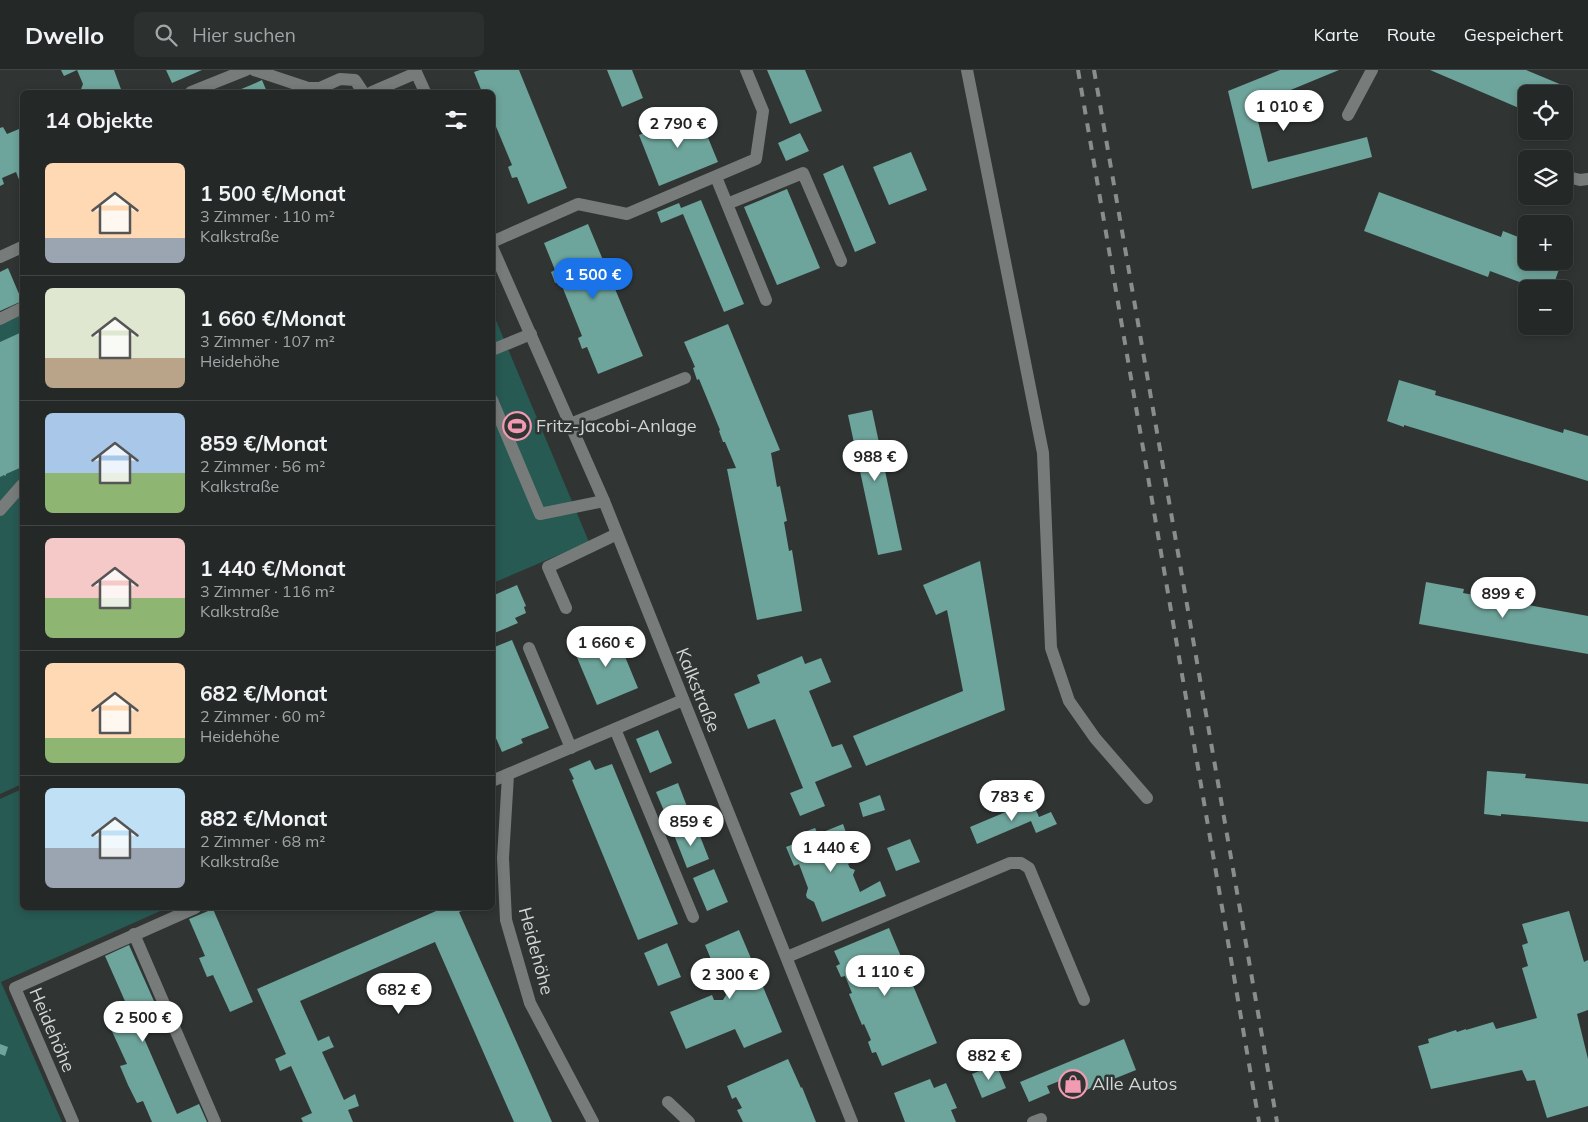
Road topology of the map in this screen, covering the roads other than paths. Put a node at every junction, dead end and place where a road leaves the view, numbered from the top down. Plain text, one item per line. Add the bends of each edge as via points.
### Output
1 (246, 70) edge
2 (254, 70) edge
3 (746, 70) edge
4 (967, 70) edge
5 (1372, 70) edge
6 (415, 72) edge
7 (196, 90) edge
8 (362, 90) edge
9 (376, 90) edge
10 (423, 90) edge
11 (1348, 115) dead end
12 (716, 177) junction
13 (1573, 178) edge
14 (1588, 179) edge
15 (727, 204) junction
16 (495, 241) edge
17 (20, 248) edge
18 (495, 254) edge
19 (0, 257) edge
20 (841, 261) dead end
21 (766, 300) dead end
22 (20, 309) edge
23 (0, 318) edge
24 (531, 334) junction
25 (495, 349) edge
26 (685, 378) dead end
27 (495, 407) edge
28 (570, 424) junction
29 (20, 487) edge
30 (604, 501) junction
31 (0, 510) edge
32 (617, 534) junction
33 (566, 608) dead end
34 (529, 648) dead end
35 (683, 700) junction
36 (615, 729) junction
37 (571, 748) junction
38 (508, 775) junction
39 (495, 779) edge
40 (1147, 798) dead end
41 (190, 910) edge
42 (693, 917) dead end
43 (134, 934) junction
44 (787, 957) junction
45 (1084, 1000) dead end
46 (668, 1102) dead end
47 (73, 1122) edge
48 (215, 1122) edge
49 (593, 1122) edge
50 (689, 1122) edge
51 (852, 1122) edge

1 - 7 street
2 - 8 street via 308,88 320,88 340,79 355,80
3 - 12 street via 764,111 756,159
4 - 40 street via 1043,453 1050,648 1069,701 1095,738
5 - 11 street
6 - 9 street
6 - 10 street
12 - 15 street
12 - 16 street via 627,214 578,204
13 - 14 street
15 - 20 street via 803,173
15 - 21 street
17 - 19 street
18 - 24 street, Kalkstraße
22 - 23 street
24 - 25 street
24 - 28 street, Kalkstraße
26 - 28 street
27 - 30 street via 540,514
28 - 30 street, Kalkstraße
29 - 31 street
30 - 32 street, Kalkstraße
32 - 33 street via 548,567
32 - 35 street, Kalkstraße
34 - 37 street
35 - 36 street
35 - 44 street, Kalkstraße
36 - 37 street
36 - 42 street
37 - 38 street
38 - 39 street
38 - 49 street, Heidehöhe via 503,858 506,920 530,1003
41 - 43 street, Heidehöhe
43 - 47 street, Heidehöhe via 14,988
43 - 48 street
44 - 45 street via 1010,863 1022,863 1029,868
44 - 51 street, Kalkstraße
46 - 50 street

